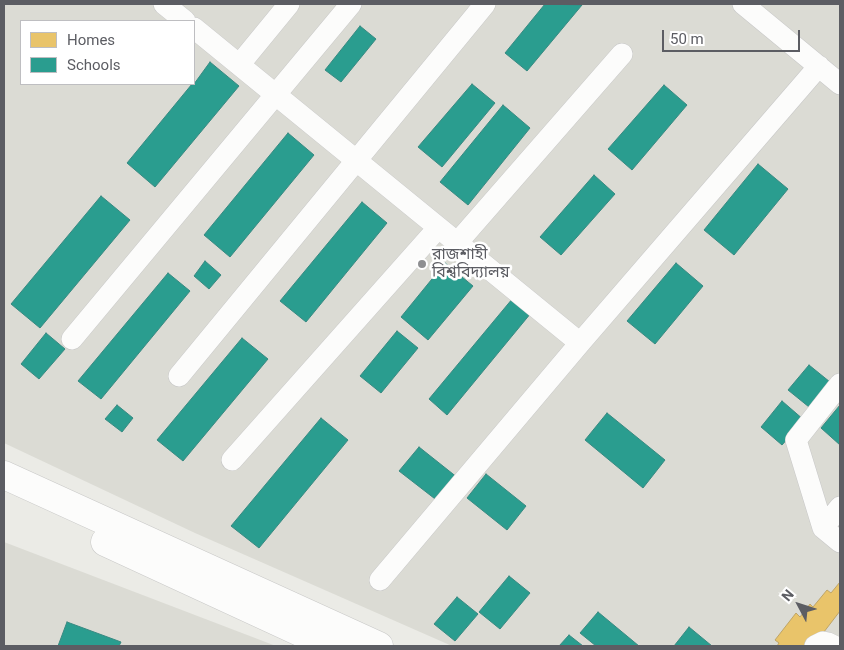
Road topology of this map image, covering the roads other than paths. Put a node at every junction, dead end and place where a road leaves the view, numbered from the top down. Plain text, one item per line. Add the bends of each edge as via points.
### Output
1 (164, 4) edge
2 (290, 4) edge
3 (351, 4) edge
4 (485, 4) edge
5 (743, 4) edge
6 (184, 20) edge
7 (195, 29) edge
8 (622, 54) dead end
9 (239, 65) junction
10 (819, 66) junction
11 (840, 84) edge
12 (275, 95) junction
13 (356, 161) junction
14 (438, 228) junction
15 (457, 243) junction
16 (72, 339) dead end
17 (580, 343) junction
18 (179, 376) dead end
19 (840, 384) edge
20 (232, 460) dead end
21 (4, 475) edge
22 (4, 496) edge
23 (840, 507) edge
24 (823, 528) junction
25 (840, 542) edge
26 (380, 580) dead end
27 (330, 646) edge
28 (379, 646) edge
29 (815, 646) edge
30 (834, 646) edge

1 - 6 street
2 - 9 street
3 - 12 street
4 - 13 street
5 - 10 street
7 - 9 street
8 - 15 street
9 - 12 street
10 - 11 street
10 - 17 street
12 - 13 street
12 - 16 street
13 - 14 street
13 - 18 street
14 - 15 street
14 - 20 street
15 - 17 street
17 - 26 street
19 - 24 street via 796,440
21 - 28 main road
22 - 27 main road
23 - 24 street
24 - 25 street
29 - 30 street via 823,642

